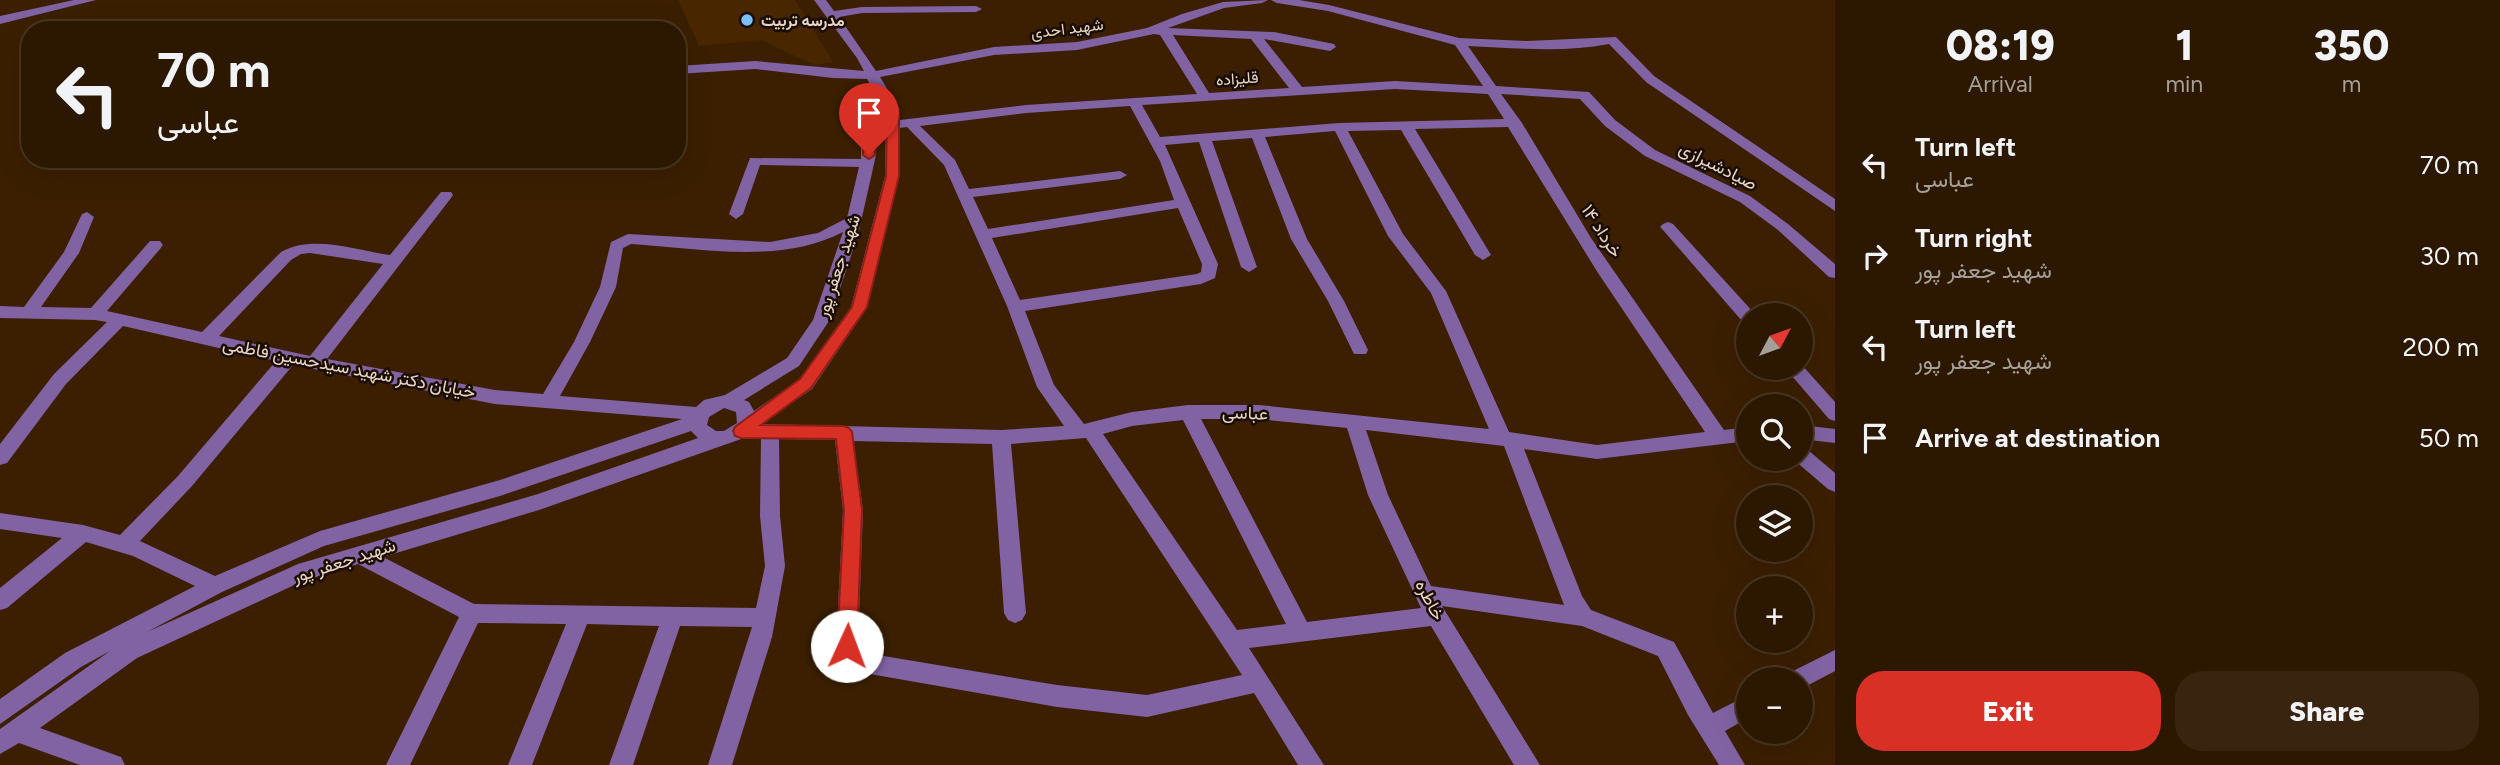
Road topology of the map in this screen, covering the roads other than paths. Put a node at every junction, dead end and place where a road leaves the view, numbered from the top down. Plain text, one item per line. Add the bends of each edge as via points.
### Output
1 (90, 0) edge
2 (820, 0) edge
3 (1262, 0) edge
4 (1277, 0) edge
5 (976, 9) dead end
6 (831, 15) junction
7 (0, 20) edge
8 (1150, 30) junction
9 (1164, 31) junction
10 (1254, 35) junction
11 (1459, 42) junction
12 (1330, 47) dead end
13 (686, 69) edge
14 (873, 75) junction
15 (1494, 90) junction
16 (1298, 92) junction
17 (881, 93) junction
18 (1584, 95) joint
19 (1205, 97) junction
20 (1134, 102) junction
21 (910, 123) junction
22 (1515, 123) junction
23 (893, 125) junction
24 (1406, 126) junction
25 (1339, 127) junction
26 (1256, 132) junction
27 (1204, 137) junction
28 (1157, 141) junction
29 (867, 163) junction
30 (1120, 175) dead end
31 (964, 194) junction
32 (446, 195) dead end
33 (1183, 203) junction
34 (1835, 206) edge
35 (736, 214) dead end
36 (87, 216) dead end
37 (853, 221) junction
38 (1668, 227) dead end
39 (982, 235) junction
40 (155, 245) dead end
41 (1483, 255) dead end
42 (394, 261) junction
43 (1249, 267) dead end
44 (1835, 273) edge
45 (1736, 304) edge
46 (1015, 306) junction
47 (0, 312) edge
48 (28, 313) junction
49 (95, 314) junction
50 (120, 319) junction
51 (206, 339) junction
52 (1360, 350) dead end
53 (289, 358) junction
54 (315, 362) junction
55 (1805, 380) edge
56 (548, 401) junction
57 (729, 401) junction
58 (1188, 412) junction
59 (1835, 414) edge
60 (699, 418) junction
61 (1355, 424) junction
62 (743, 428) junction
63 (770, 432) junction
64 (844, 432) junction
65 (1085, 432) junction
66 (1813, 433) edge
67 (1736, 435) edge
68 (1835, 436) edge
69 (1001, 437) junction
70 (1719, 437) junction
71 (716, 439) junction
72 (1507, 439) junction
73 (0, 458) edge
74 (1813, 465) edge
75 (1835, 484) edge
76 (0, 521) edge
77 (83, 533) junction
78 (122, 546) junction
79 (360, 555) junction
80 (215, 586) junction
81 (1427, 595) junction
82 (0, 601) edge
83 (1015, 612) dead end
84 (472, 613) junction
85 (580, 615) junction
86 (1438, 616) junction
87 (673, 617) junction
88 (1583, 617) junction
89 (765, 618) junction
90 (1301, 632) junction
91 (1232, 640) junction
92 (1835, 660) edge
93 (1813, 672) edge
94 (1258, 682) junction
95 (1736, 712) edge
96 (0, 713) edge
97 (1709, 727) junction
98 (9, 737) edge
99 (113, 765) edge
100 (398, 765) edge
101 (520, 765) edge
102 (621, 765) edge
103 (720, 765) edge
104 (1312, 765) edge
105 (1528, 765) edge
106 (1733, 765) edge

1 - 7 street
2 - 6 street, شهید جعفر پور
3 - 8 street, شهید احدی via 1223,5
4 - 11 street via 1329,8
5 - 6 street via 862,10
6 - 14 street, شهید جعفر پور
8 - 9 street
8 - 14 street, شهید احدی via 1077,46 994,51
9 - 10 street
9 - 19 street
10 - 12 street
10 - 16 street
11 - 15 street, ۱۴ خرداد
11 - 34 street via 1539,45 1612,40 1650,79
13 - 14 street, شهید احدی via 755,65
14 - 17 street, شهید جعفر پور
15 - 16 street, قلیزاده via 1395,85
15 - 18 street, قلیزاده
15 - 22 street, ۱۴ خرداد
16 - 19 street, قلیزاده
17 - 23 street, شهید جعفر پور via 893,110
17 - 29 street, شهید جعفر پور via 868,106
18 - 44 street, صیادشیرازی via 1610,124 1650,153 1745,199
19 - 20 street, قلیزاده
20 - 21 street, قلیزاده
20 - 28 street
21 - 23 street, قلیزاده
21 - 31 street via 950,163
22 - 24 street
22 - 70 street, ۱۴ خرداد via 1565,211
23 - 62 street, شهید جعفر پور via 892,176 859,307 806,384
24 - 25 street
24 - 41 street
25 - 26 street
25 - 72 street via 1396,236 1438,291
26 - 27 street
26 - 52 street via 1299,240
27 - 28 street
27 - 43 street
28 - 33 street
29 - 35 street via 755,161
29 - 37 street, شهید جعفر پور
30 - 31 street
31 - 39 street
32 - 42 street
33 - 39 street
33 - 46 street via 1210,264 1209,274 1201,279
36 - 48 street via 71,253
37 - 56 street via 822,237 770,247 628,239 616,246 608,287
37 - 57 street, شهید جعفر پور via 821,321 793,362
38 - 45 street
39 - 46 street
40 - 49 street
42 - 51 street via 298,248
42 - 54 street
46 - 65 street via 1046,387
47 - 48 street, خیابان دکتر شهید سیدحسین فاطمی
48 - 49 street, خیابان دکتر شهید سیدحسین فاطمی
49 - 50 street, خیابان دکتر شهید سیدحسین فاطمی
50 - 51 street, خیابان دکتر شهید سیدحسین فاطمی
50 - 73 street via 60,379
51 - 53 street, خیابان دکتر شهید سیدحسین فاطمی
53 - 54 street, خیابان دکتر شهید سیدحسین فاطمی
53 - 78 street via 185,481
54 - 56 street, خیابان دکتر شهید سیدحسین فاطمی via 495,397
55 - 59 street
56 - 60 street, خیابان دکتر شهید سیدحسین فاطمی
57 - 60 street via 710,405
57 - 62 street via 747,412
58 - 61 street, عباسی via 1259,412
58 - 65 street, عباسی via 1132,419
58 - 90 street
60 - 71 street via 702,433
60 - 80 street, شهید جعفر پور via 500,488 320,539
61 - 72 street, عباسی
61 - 81 street, خاطره via 1378,494
62 - 63 street, عباسی
62 - 71 street via 734,436
63 - 64 street, عباسی
63 - 89 street via 769,516 775,566
64 - 69 street, عباسی
64 - 94 street via 853,510 847,646 853,661 1057,696 1147,706
65 - 69 street, عباسی
65 - 91 street
66 - 68 street
67 - 70 street, عباسی
69 - 83 street
70 - 72 street, عباسی via 1597,452
71 - 79 street, شهید جعفر پور via 539,502
72 - 88 street
74 - 75 street
76 - 77 street
77 - 78 street
77 - 82 street
78 - 80 street via 138,549
79 - 84 street
79 - 98 street, شهید جعفر پور via 299,573 129,651
80 - 96 street, شهید جعفر پور via 74,660
81 - 86 street, خاطره
81 - 88 street
84 - 85 street
84 - 100 street
85 - 87 street
85 - 101 street
86 - 90 street
86 - 105 street, خاطره
87 - 89 street
87 - 102 street
88 - 97 street via 1665,649
89 - 103 street
90 - 91 street
91 - 94 street
92 - 93 street
94 - 104 street
95 - 97 street
97 - 106 street
98 - 99 street

